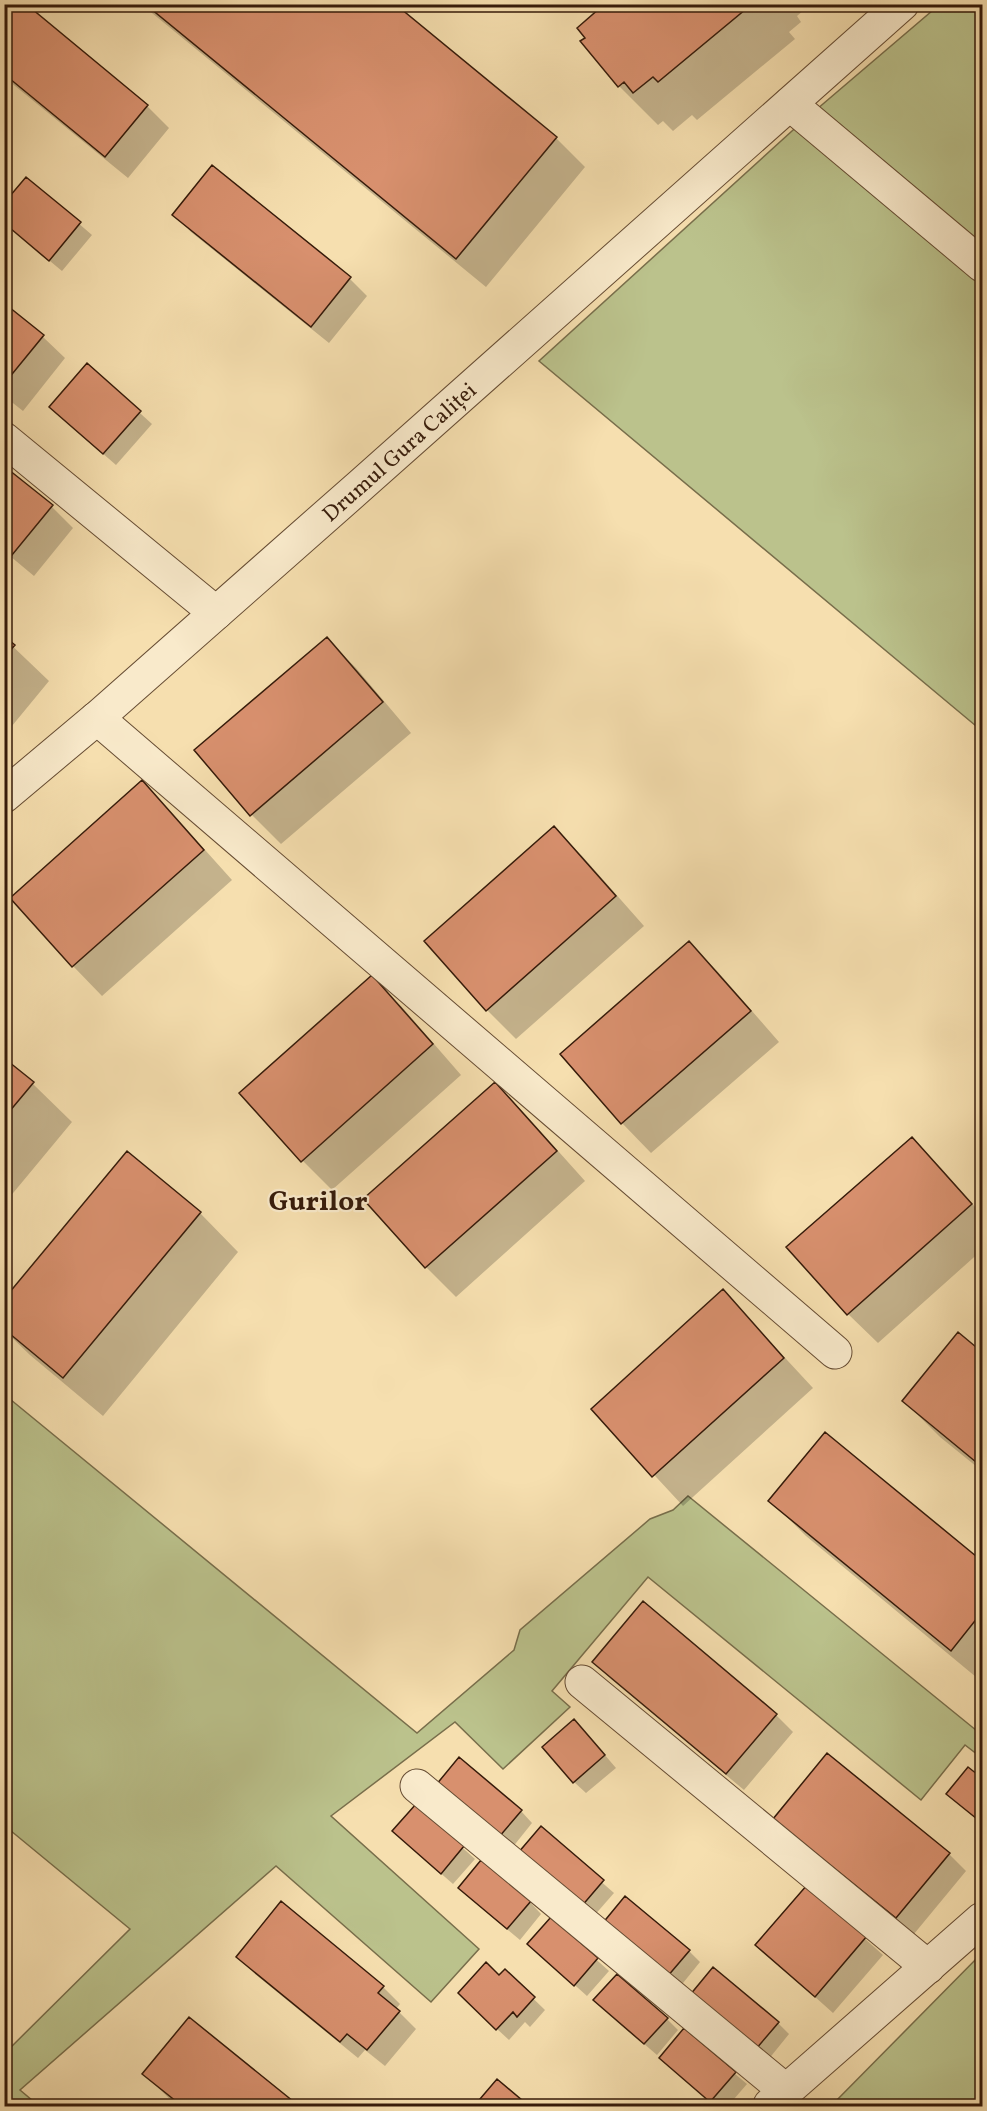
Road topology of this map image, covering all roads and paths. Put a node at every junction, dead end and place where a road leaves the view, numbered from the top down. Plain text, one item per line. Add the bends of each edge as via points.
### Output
1 (902, 4) edge
2 (790, 104) junction
3 (982, 265) edge
4 (4, 439) edge
5 (216, 613) junction
6 (97, 718) junction
7 (10, 782) edge
8 (834, 1352) dead end
9 (582, 1682) dead end
10 (417, 1786) dead end
11 (982, 1918) edge
12 (928, 1967) junction
13 (778, 2099) edge

1 - 2 street, Drumul Gura Caliței
2 - 3 street
2 - 5 street, Drumul Gura Caliței
4 - 5 street
5 - 6 street, Drumul Gura Caliței
6 - 7 street, Drumul Gura Caliței
6 - 8 street
9 - 12 street
10 - 13 street
11 - 12 street
12 - 13 street

